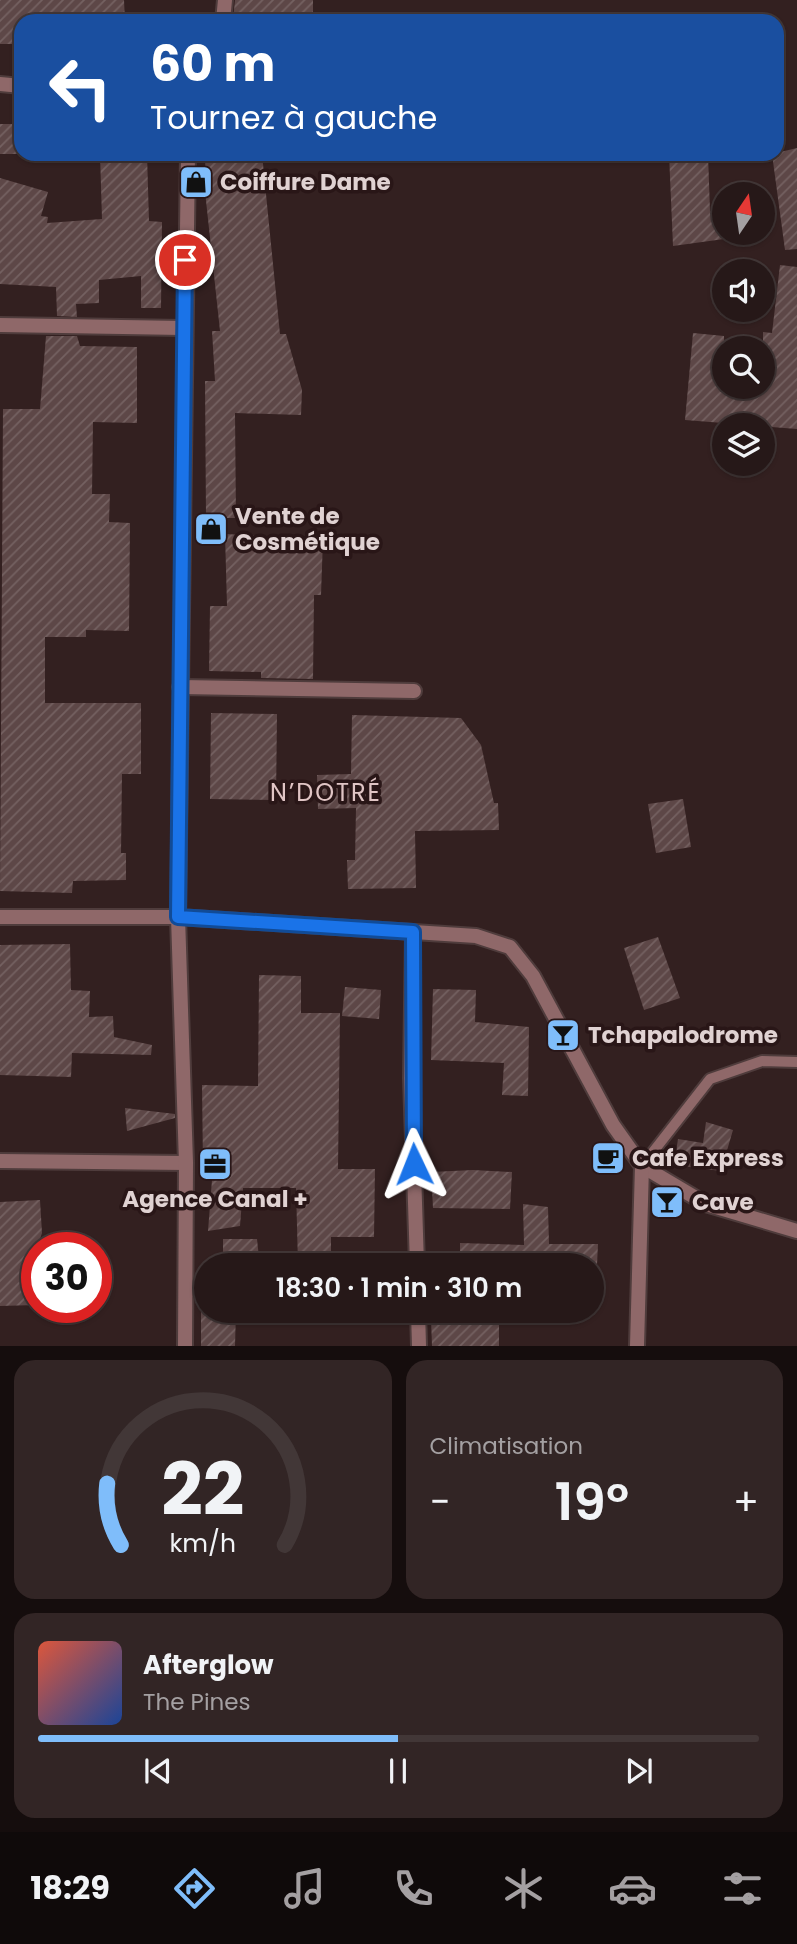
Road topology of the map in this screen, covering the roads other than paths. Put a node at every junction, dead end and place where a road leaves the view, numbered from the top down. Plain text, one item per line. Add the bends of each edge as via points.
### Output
1 (188, 161) edge
2 (0, 326) edge
3 (183, 328) junction
4 (180, 687) junction
5 (414, 691) dead end
6 (0, 917) edge
7 (178, 917) junction
8 (413, 932) junction
9 (797, 1062) edge
10 (0, 1161) edge
11 (186, 1164) junction
12 (642, 1166) junction
13 (797, 1231) edge
14 (417, 1253) edge
15 (418, 1323) edge
16 (185, 1346) edge
17 (419, 1346) edge
18 (637, 1346) edge

1 - 3 street
2 - 3 street
3 - 4 street
4 - 5 street
4 - 7 street
6 - 7 street
7 - 8 street
7 - 11 street
8 - 12 street via 476,936 510,947 533,976 612,1125
8 - 14 street via 411,1078
9 - 12 lane via 762,1060 710,1079
10 - 11 street
11 - 16 street
12 - 13 street via 706,1204
12 - 18 street
15 - 17 street

